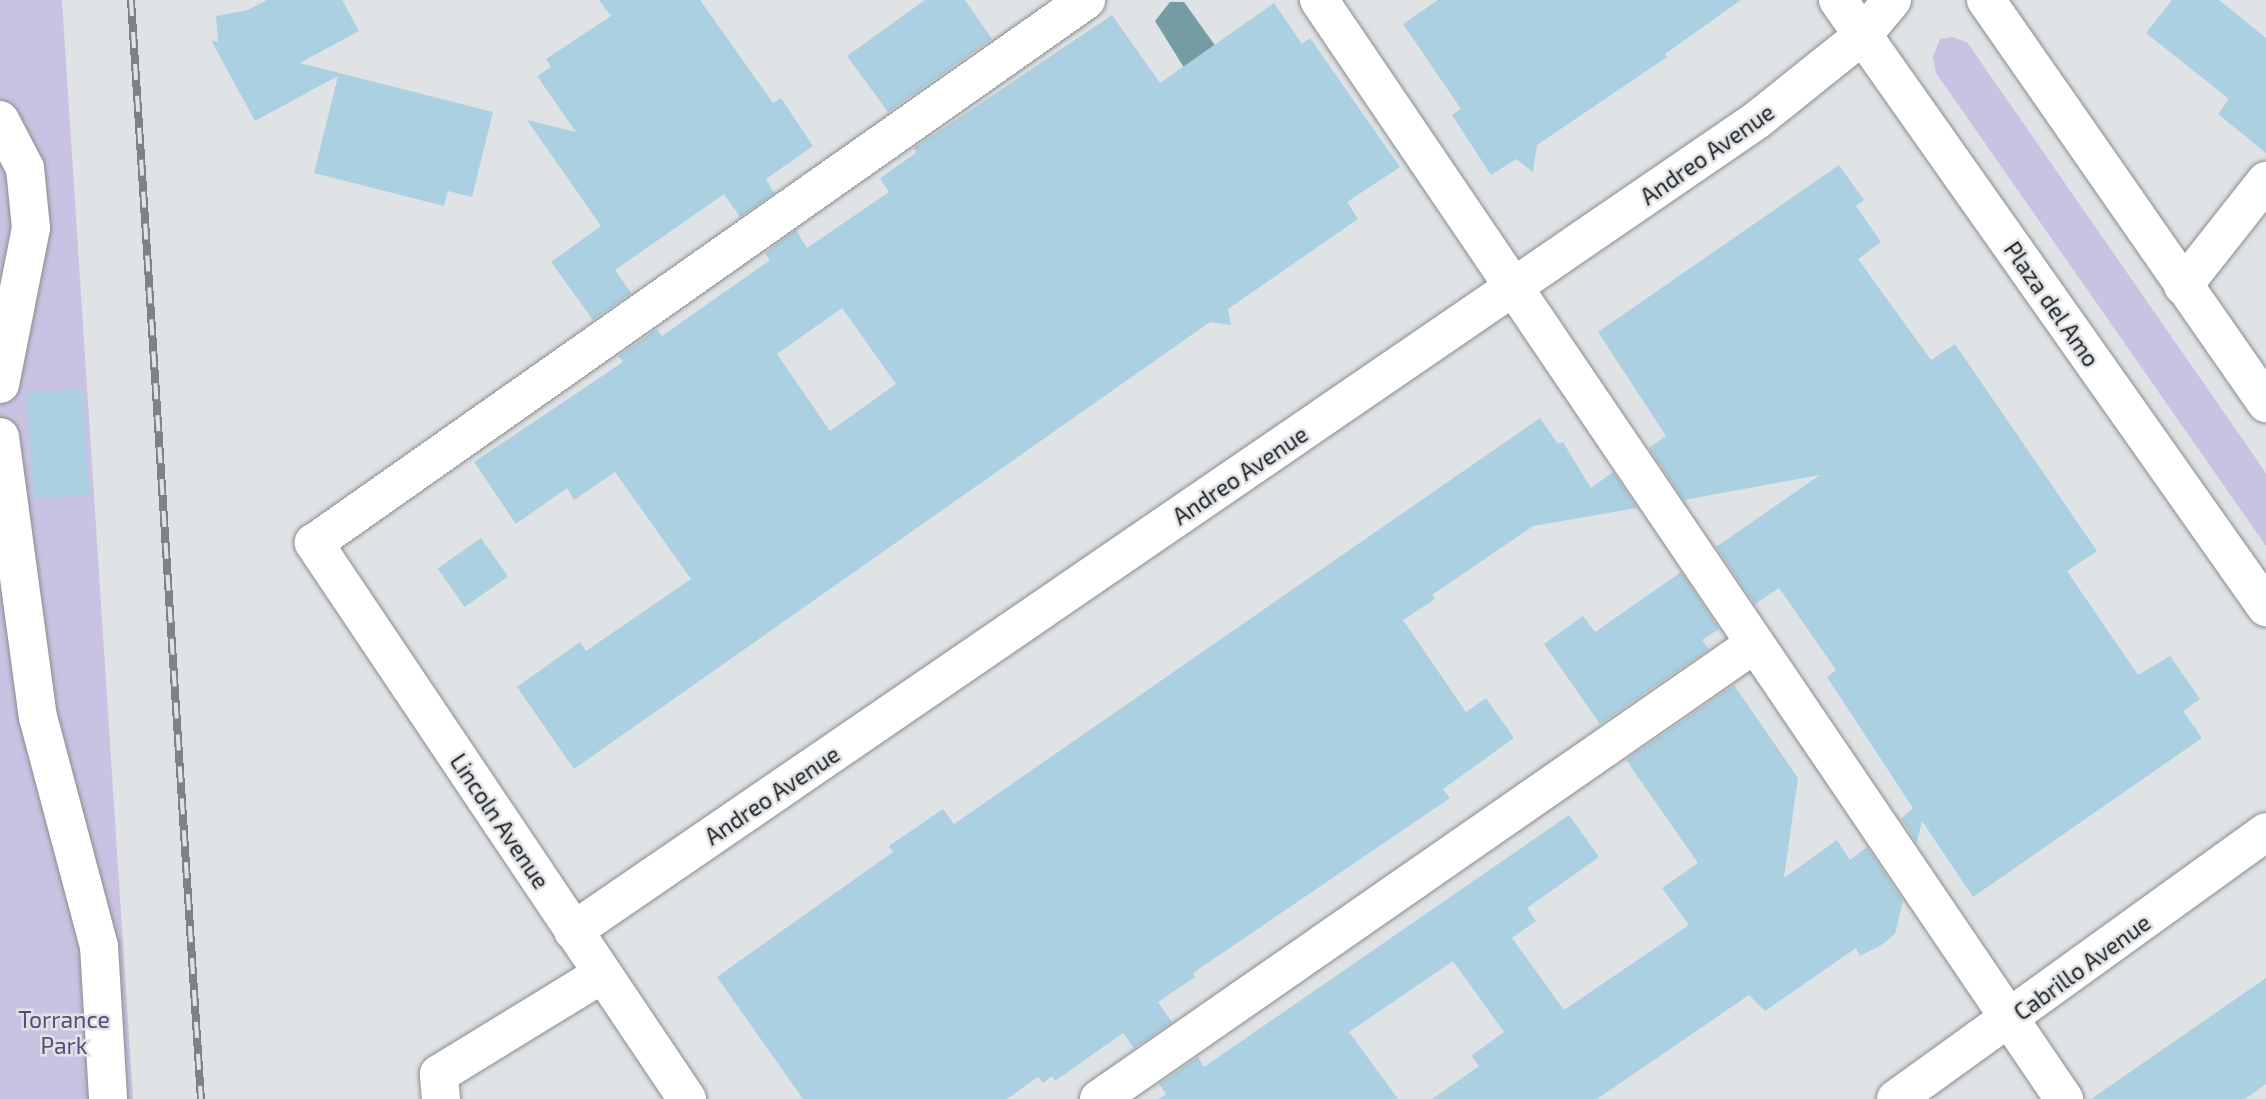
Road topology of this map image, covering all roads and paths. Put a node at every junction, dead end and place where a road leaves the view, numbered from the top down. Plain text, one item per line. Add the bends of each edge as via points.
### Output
1 (1086, 0) edge
2 (1319, 0) edge
3 (1838, 0) edge
4 (1892, 0) edge
5 (1986, 0) edge
6 (1862, 36) junction
7 (0, 120) edge
8 (2266, 181) edge
9 (2183, 286) junction
10 (1515, 287) junction
11 (0, 384) edge
12 (2266, 403) edge
13 (0, 437) edge
14 (2266, 607) edge
15 (1753, 645) junction
16 (2266, 832) edge
17 (573, 931) junction
18 (602, 974) junction
19 (2009, 1020) junction
20 (108, 1099) edge
21 (441, 1099) edge
22 (687, 1099) edge
23 (1099, 1099) edge
24 (1896, 1099) edge
25 (2064, 1099) edge

1 - 17 street, Lincoln Avenue via 314,543
2 - 10 street
3 - 6 street, Plaza del Amo
4 - 6 street, Andreo Avenue
5 - 9 street
6 - 10 street, Andreo Avenue via 1758,120
6 - 14 street, Plaza del Amo
7 - 11 street via 25,168 31,228
8 - 9 street
9 - 12 street
10 - 15 street
10 - 17 street, Andreo Avenue
13 - 20 street via 38,717 99,946
15 - 19 street
15 - 23 street
16 - 19 street, Cabrillo Avenue
17 - 18 street, Lincoln Avenue
18 - 21 street via 439,1073
18 - 22 street, Lincoln Avenue
19 - 24 street, Cabrillo Avenue
19 - 25 street

